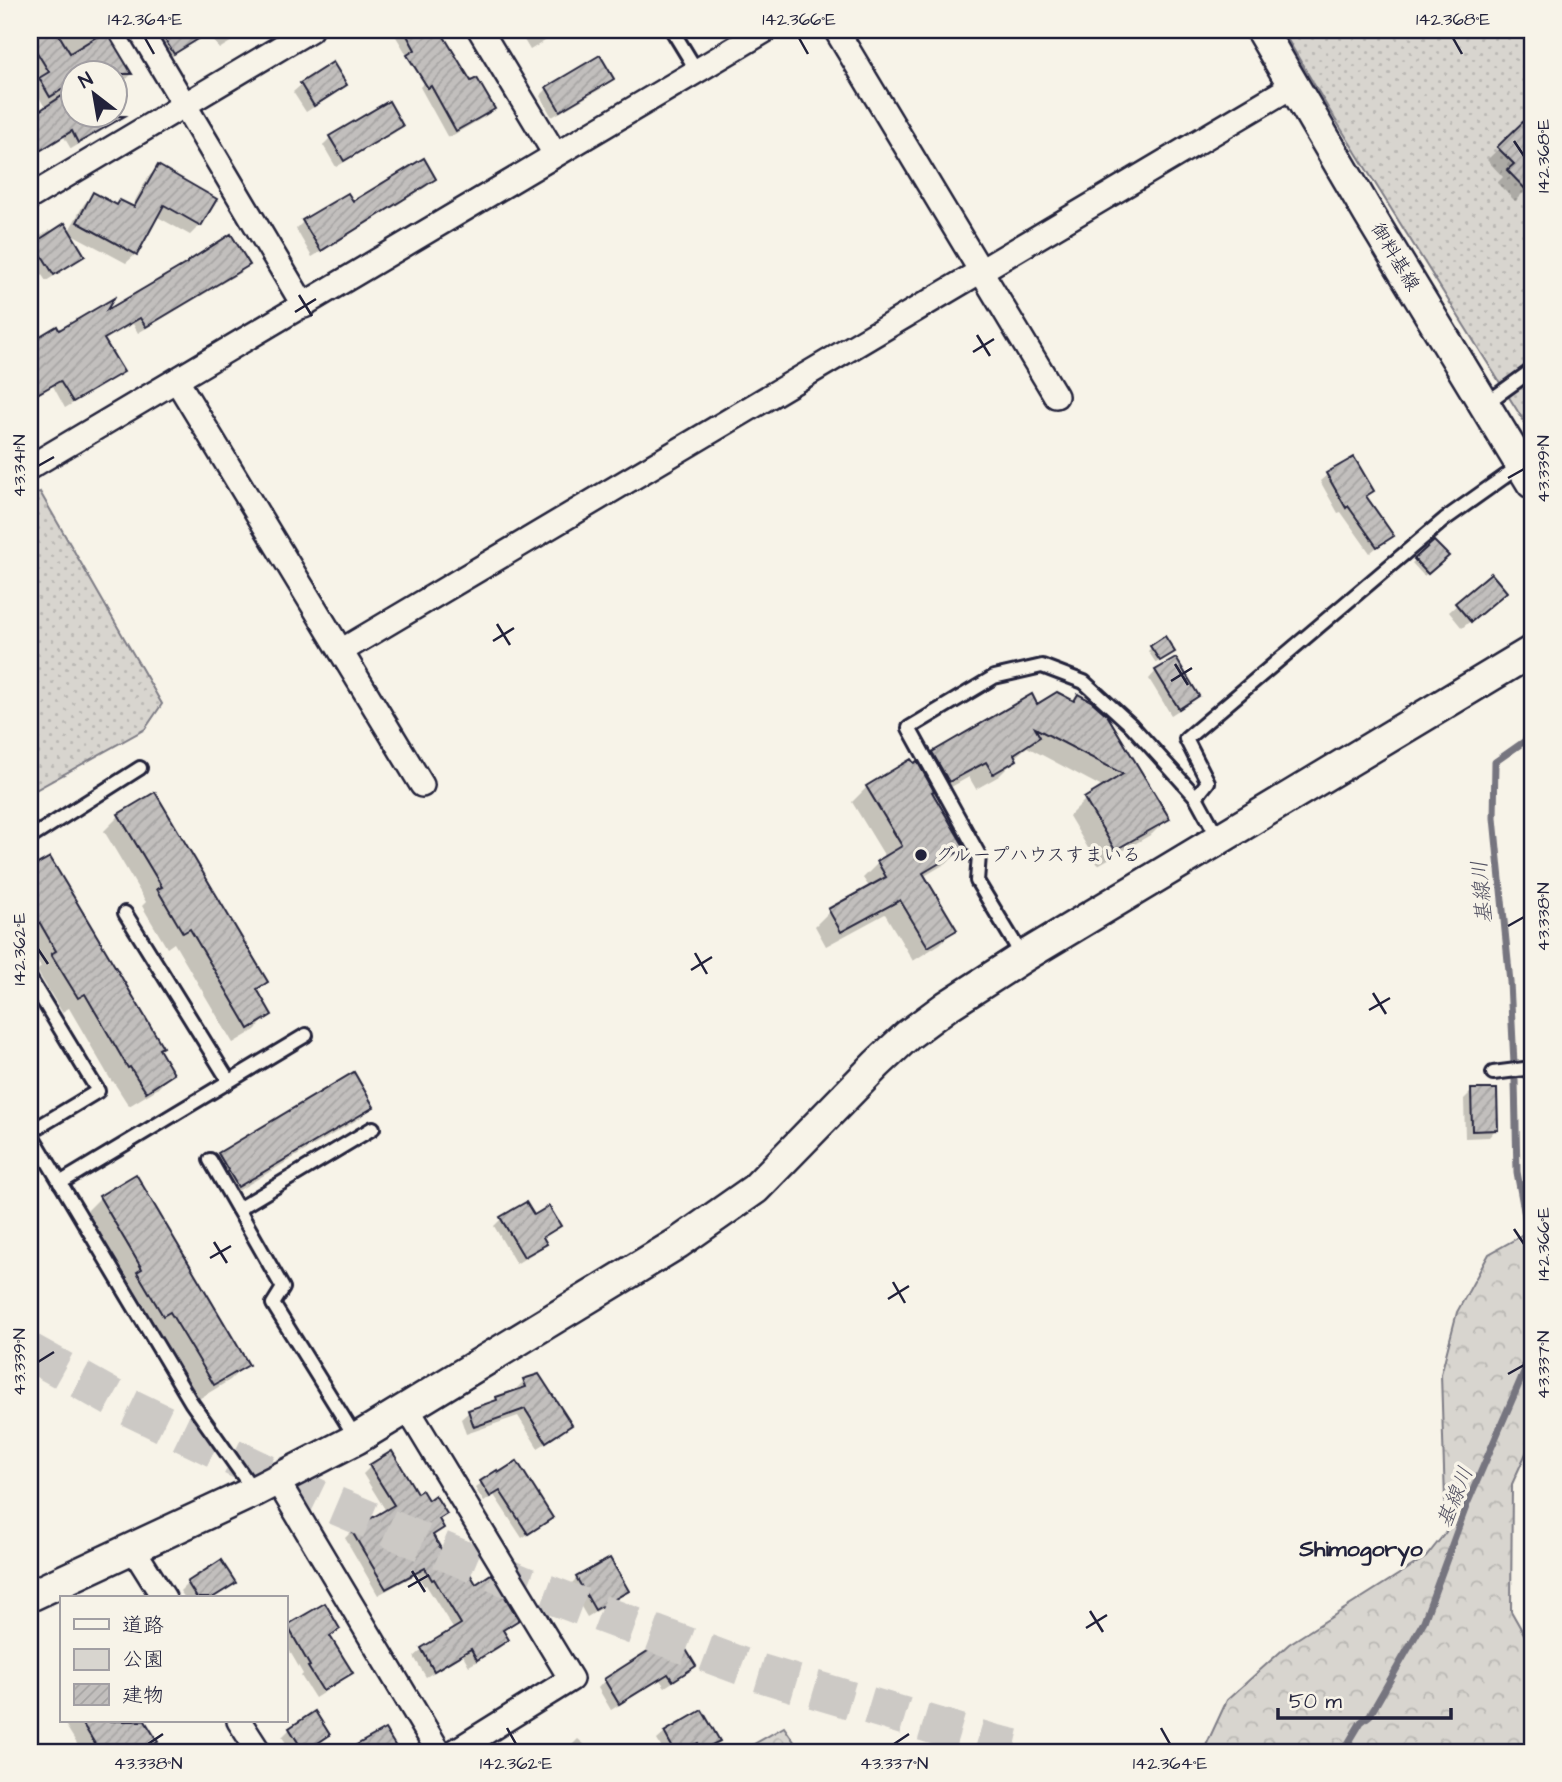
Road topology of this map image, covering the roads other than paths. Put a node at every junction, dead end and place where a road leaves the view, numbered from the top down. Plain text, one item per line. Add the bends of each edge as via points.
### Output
1 (140, 30) edge
2 (310, 30) edge
3 (480, 30) edge
4 (672, 30) edge
5 (766, 30) edge
6 (836, 30) edge
7 (1261, 30) edge
8 (697, 71) junction
9 (1294, 85) junction
10 (183, 104) junction
11 (555, 154) junction
12 (30, 197) edge
13 (981, 271) junction
14 (303, 306) junction
15 (1532, 370) edge
16 (177, 381) junction
17 (1056, 397) dead end
18 (1484, 404) junction
19 (31, 465) edge
20 (1527, 474) edge
21 (341, 651) junction
22 (1532, 651) edge
23 (140, 768) dead end
24 (422, 785) dead end
25 (1196, 797) junction
26 (30, 838) edge
27 (1219, 839) junction
28 (125, 913) dead end
29 (1023, 957) junction
30 (30, 979) edge
31 (306, 1035) dead end
32 (1532, 1068) edge
33 (1493, 1073) dead end
34 (229, 1082) junction
35 (373, 1128) dead end
36 (30, 1132) edge
37 (210, 1160) dead end
38 (60, 1183) junction
39 (238, 1209) junction
40 (407, 1408) junction
41 (356, 1439) junction
42 (266, 1486) junction
43 (132, 1547) junction
44 (30, 1596) edge
45 (163, 1596) edge
46 (240, 1722) edge
47 (259, 1752) edge
48 (439, 1752) edge
49 (454, 1752) edge

1 - 10 street
2 - 10 street
3 - 11 street
4 - 8 lane
5 - 8 street
6 - 13 street
7 - 9 street, 御料基線
8 - 11 street
9 - 13 street
9 - 18 street, 御料基線
10 - 12 street
10 - 14 street
11 - 14 street
13 - 17 street
13 - 21 street
14 - 16 street
15 - 18 lane
16 - 19 street
16 - 21 street
18 - 20 street, 御料基線
20 - 25 lane via 1444,519 1186,739 1208,782
21 - 24 street
22 - 27 street
23 - 26 lane
25 - 27 lane
25 - 29 lane via 1132,725 1084,682 1042,666 995,677 909,728 979,855 977,881
27 - 29 street
28 - 34 lane
29 - 40 street via 908,1035 755,1189 678,1243
30 - 36 lane via 98,1091
31 - 34 lane
32 - 33 lane
34 - 38 lane
35 - 39 lane
36 - 38 lane
37 - 39 lane
38 - 42 lane via 191,1402
39 - 41 lane via 283,1288 273,1304
40 - 41 street
40 - 49 street via 571,1679
41 - 42 street
42 - 43 street
42 - 48 street
43 - 44 street
43 - 45 street
46 - 47 street

